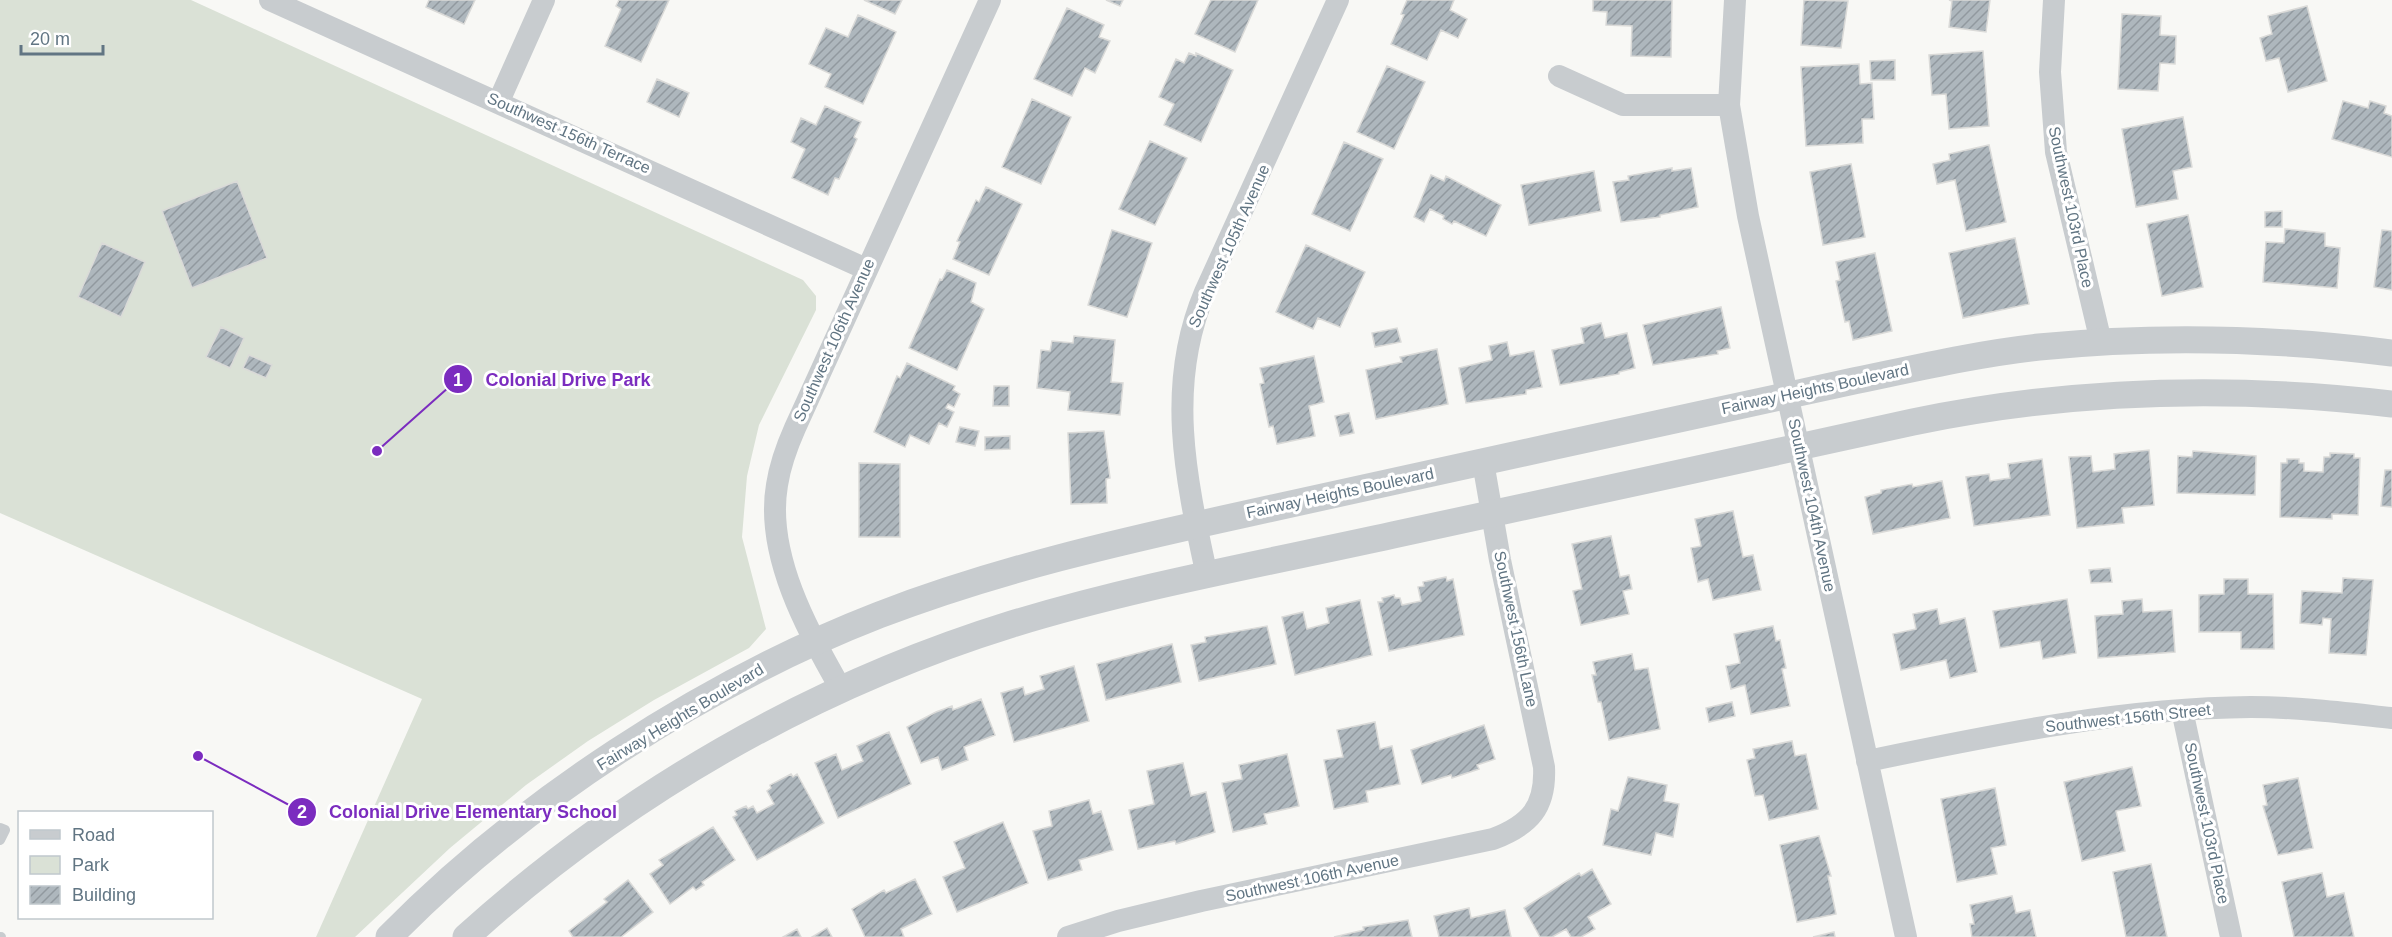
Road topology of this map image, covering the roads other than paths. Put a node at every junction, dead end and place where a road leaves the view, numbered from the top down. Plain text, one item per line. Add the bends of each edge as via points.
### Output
1 (270, 0) edge
2 (544, 0) edge
3 (990, 0) edge
4 (1338, 0) edge
5 (1735, 0) edge
6 (2054, 0) edge
7 (1559, 76) dead end
8 (499, 101) junction
9 (1730, 105) junction
10 (866, 269) junction
11 (2101, 342) junction
12 (2392, 353) edge
13 (1787, 395) junction
14 (2392, 404) edge
15 (1800, 447) junction
16 (1483, 462) junction
17 (1493, 514) junction
18 (1196, 525) junction
19 (1207, 576) junction
20 (814, 642) junction
21 (841, 689) junction
22 (2182, 710) junction
23 (2392, 718) edge
24 (1867, 761) junction
25 (1543, 797) joint
26 (0, 828) edge
27 (0, 840) edge
28 (389, 937) edge
29 (466, 937) edge
30 (1068, 937) edge
31 (1906, 937) edge
32 (2231, 937) edge

1 - 8 street, Southwest 156th Terrace
2 - 8 street
3 - 10 street, Southwest 106th Avenue
4 - 18 street, Southwest 105th Avenue via 1205,292 1189,339 1181,433
5 - 9 street, Southwest 104th Avenue
6 - 11 street, Southwest 103rd Place via 2050,72 2056,152
7 - 9 street via 1623,105
8 - 10 street, Southwest 156th Terrace
9 - 13 street, Southwest 104th Avenue via 1748,216
10 - 20 street, Southwest 106th Avenue via 795,428 777,485 775,512 782,552 796,601
11 - 12 street, Fairway Heights Boulevard via 2190,338 2299,342
11 - 13 street, Fairway Heights Boulevard via 1968,357
13 - 15 street, Southwest 104th Avenue
13 - 16 street, Fairway Heights Boulevard
14 - 15 street via 2299,394 2136,393 2008,405
15 - 17 street
15 - 24 street, Southwest 104th Avenue
16 - 17 street, Southwest 156th Lane
16 - 18 street, Fairway Heights Boulevard
17 - 19 street
17 - 25 street, Southwest 156th Lane via 1543,755
18 - 19 street, Southwest 105th Avenue
18 - 20 street, Fairway Heights Boulevard via 989,577 878,615
19 - 21 street via 1011,625
20 - 21 street, Southwest 106th Avenue
20 - 28 street, Fairway Heights Boulevard via 713,694 582,776 457,873
21 - 29 street via 712,755 621,813 539,874
22 - 23 street, Southwest 156th Street via 2253,707
22 - 24 street, Southwest 156th Street via 2023,729
22 - 32 street, Southwest 103rd Place
24 - 31 street, Southwest 104th Avenue
25 - 30 street, Southwest 106th Avenue via 1528,819 1493,838 1191,903
26 - 27 lane via 4,830

